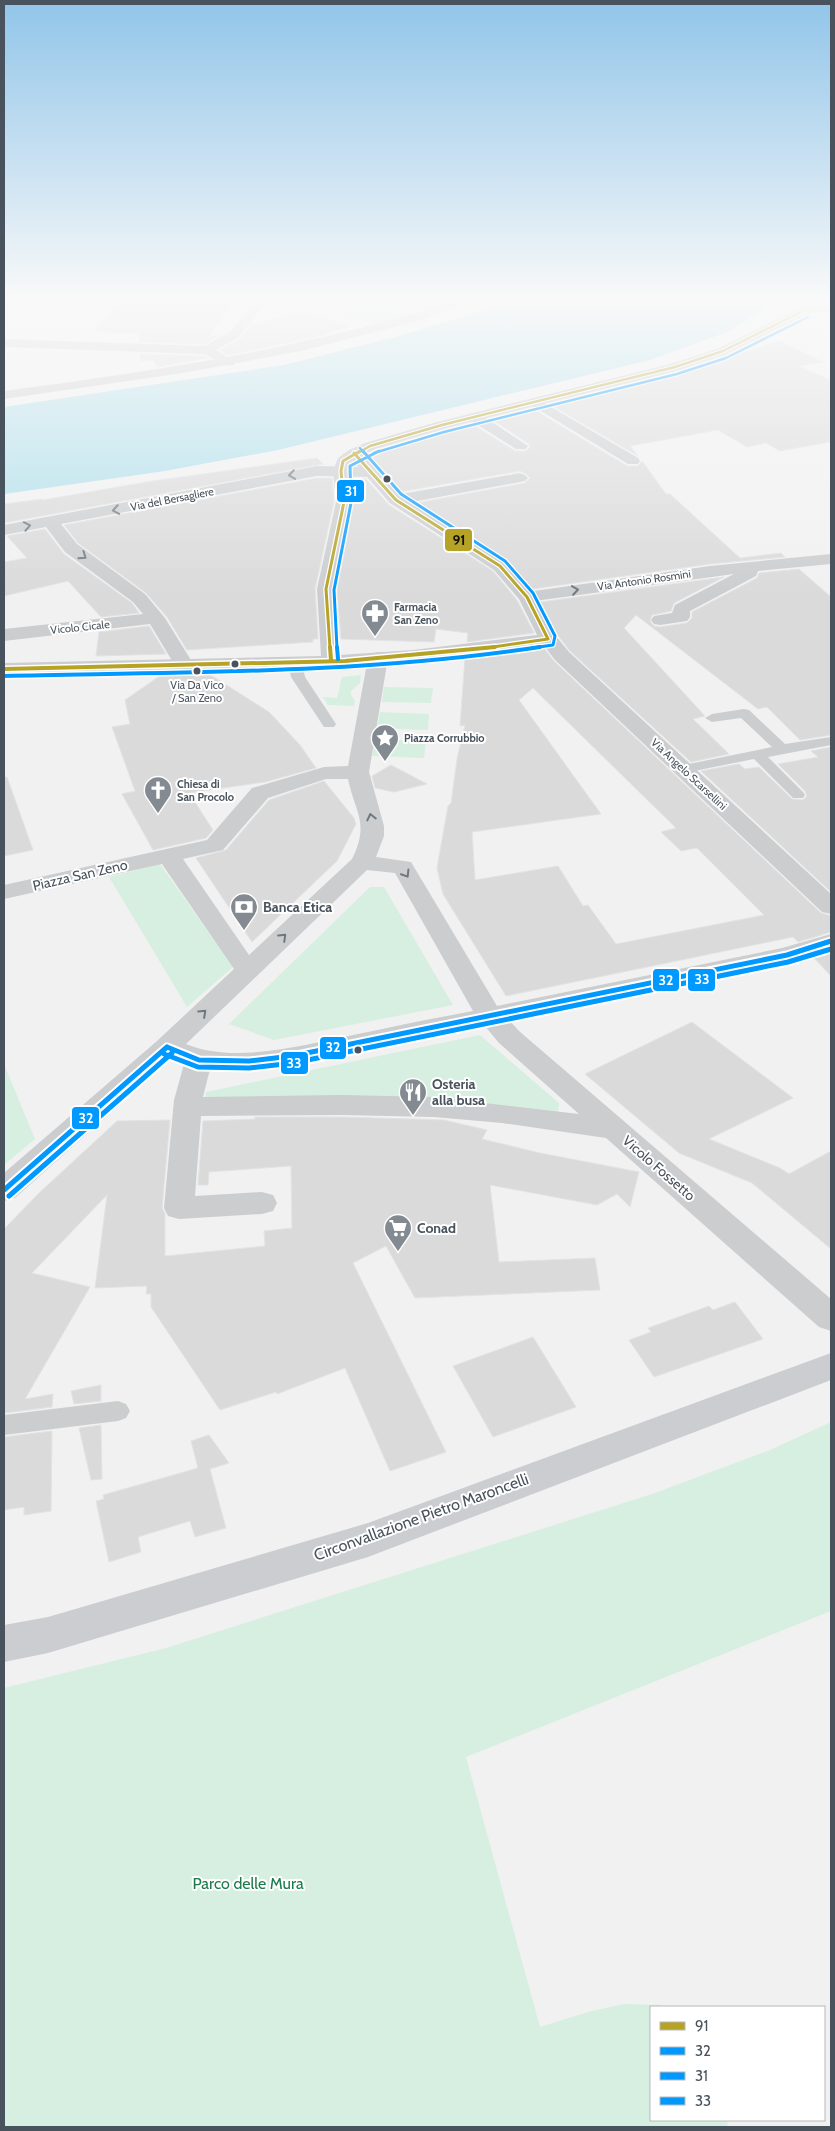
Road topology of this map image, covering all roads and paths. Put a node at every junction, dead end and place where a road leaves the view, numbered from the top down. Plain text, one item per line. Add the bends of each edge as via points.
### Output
1 (554, 397) edge
2 (536, 402) junction
3 (475, 417) junction
4 (521, 446) dead end
5 (354, 453) junction
6 (633, 461) dead end
7 (341, 471) junction
8 (372, 472) junction
9 (520, 478) dead end
10 (396, 500) junction
11 (50, 521) junction
12 (4, 530) edge
13 (831, 559) edge
14 (813, 561) junction
15 (760, 566) junction
16 (831, 578) edge
17 (527, 597) junction
18 (156, 618) junction
19 (660, 620) dead end
20 (4, 635) edge
21 (548, 639) junction
22 (378, 658) junction
23 (331, 660) junction
24 (296, 662) junction
25 (184, 665) junction
26 (4, 669) edge
27 (712, 718) dead end
28 (329, 724) dead end
29 (831, 742) edge
30 (782, 749) junction
31 (757, 754) junction
32 (684, 769) junction
33 (358, 772) junction
34 (798, 795) dead end
35 (162, 856) junction
36 (362, 862) junction
37 (4, 892) edge
38 (831, 907) edge
39 (831, 941) edge
40 (248, 971) junction
41 (489, 1015) junction
42 (167, 1047) junction
43 (199, 1060) junction
44 (188, 1107) junction
45 (614, 1129) junction
46 (4, 1190) edge
47 (262, 1203) dead end
48 (831, 1318) edge
49 (831, 1366) edge
50 (118, 1411) dead end
51 (4, 1425) edge
52 (4, 1644) edge

1 - 2 street
2 - 3 street
2 - 6 street
3 - 4 street
3 - 5 street
5 - 7 street via 343,461
5 - 8 street
7 - 8 street, Via del Bersagliere
7 -> 11 street, Via del Bersagliere via 317,471
7 - 23 street via 344,502 326,589
8 - 10 street
9 - 10 street
10 - 17 street via 500,566
12 -> 11 street, Via del Bersagliere
11 -> 18 street via 71,548 139,598
13 - 14 street, Via Antonio Rosmini
14 - 15 street, Via Antonio Rosmini
14 - 16 street
17 -> 15 street, Via Antonio Rosmini
15 - 19 street, Via Antonio Rosmini via 681,609 681,617
17 - 21 street
18 - 20 street, Vicolo Cicale
18 - 25 street
21 - 22 street via 455,653
21 - 32 street, Via Angelo Scarsellini via 562,656
22 - 23 street
22 - 33 street
23 - 24 street
24 - 25 street
24 - 28 lane via 298,677
25 - 26 street
27 - 30 lane via 744,713
29 - 30 lane
30 - 31 lane
31 - 32 lane
31 - 34 lane
32 - 38 street, Via Angelo Scarsellini
33 - 35 street, Piazza San Zeno via 324,773 260,793 215,844
36 -> 33 street via 370,848 373,831
35 - 37 street, Piazza San Zeno
35 - 40 street
40 -> 36 street
36 -> 41 street, Vicolo Fossetto via 403,867
39 - 41 street via 787,955
42 -> 40 street
41 - 43 street via 292,1056 249,1061
41 - 45 street, Vicolo Fossetto via 509,1037
42 - 43 street
42 - 46 street
43 - 44 street
44 - 45 street via 434,1107
44 - 47 street via 179,1208
45 - 48 street, Vicolo Fossetto
49 - 52 street, Circonvallazione Pietro Maroncelli via 368,1540 48,1635
50 - 51 lane

